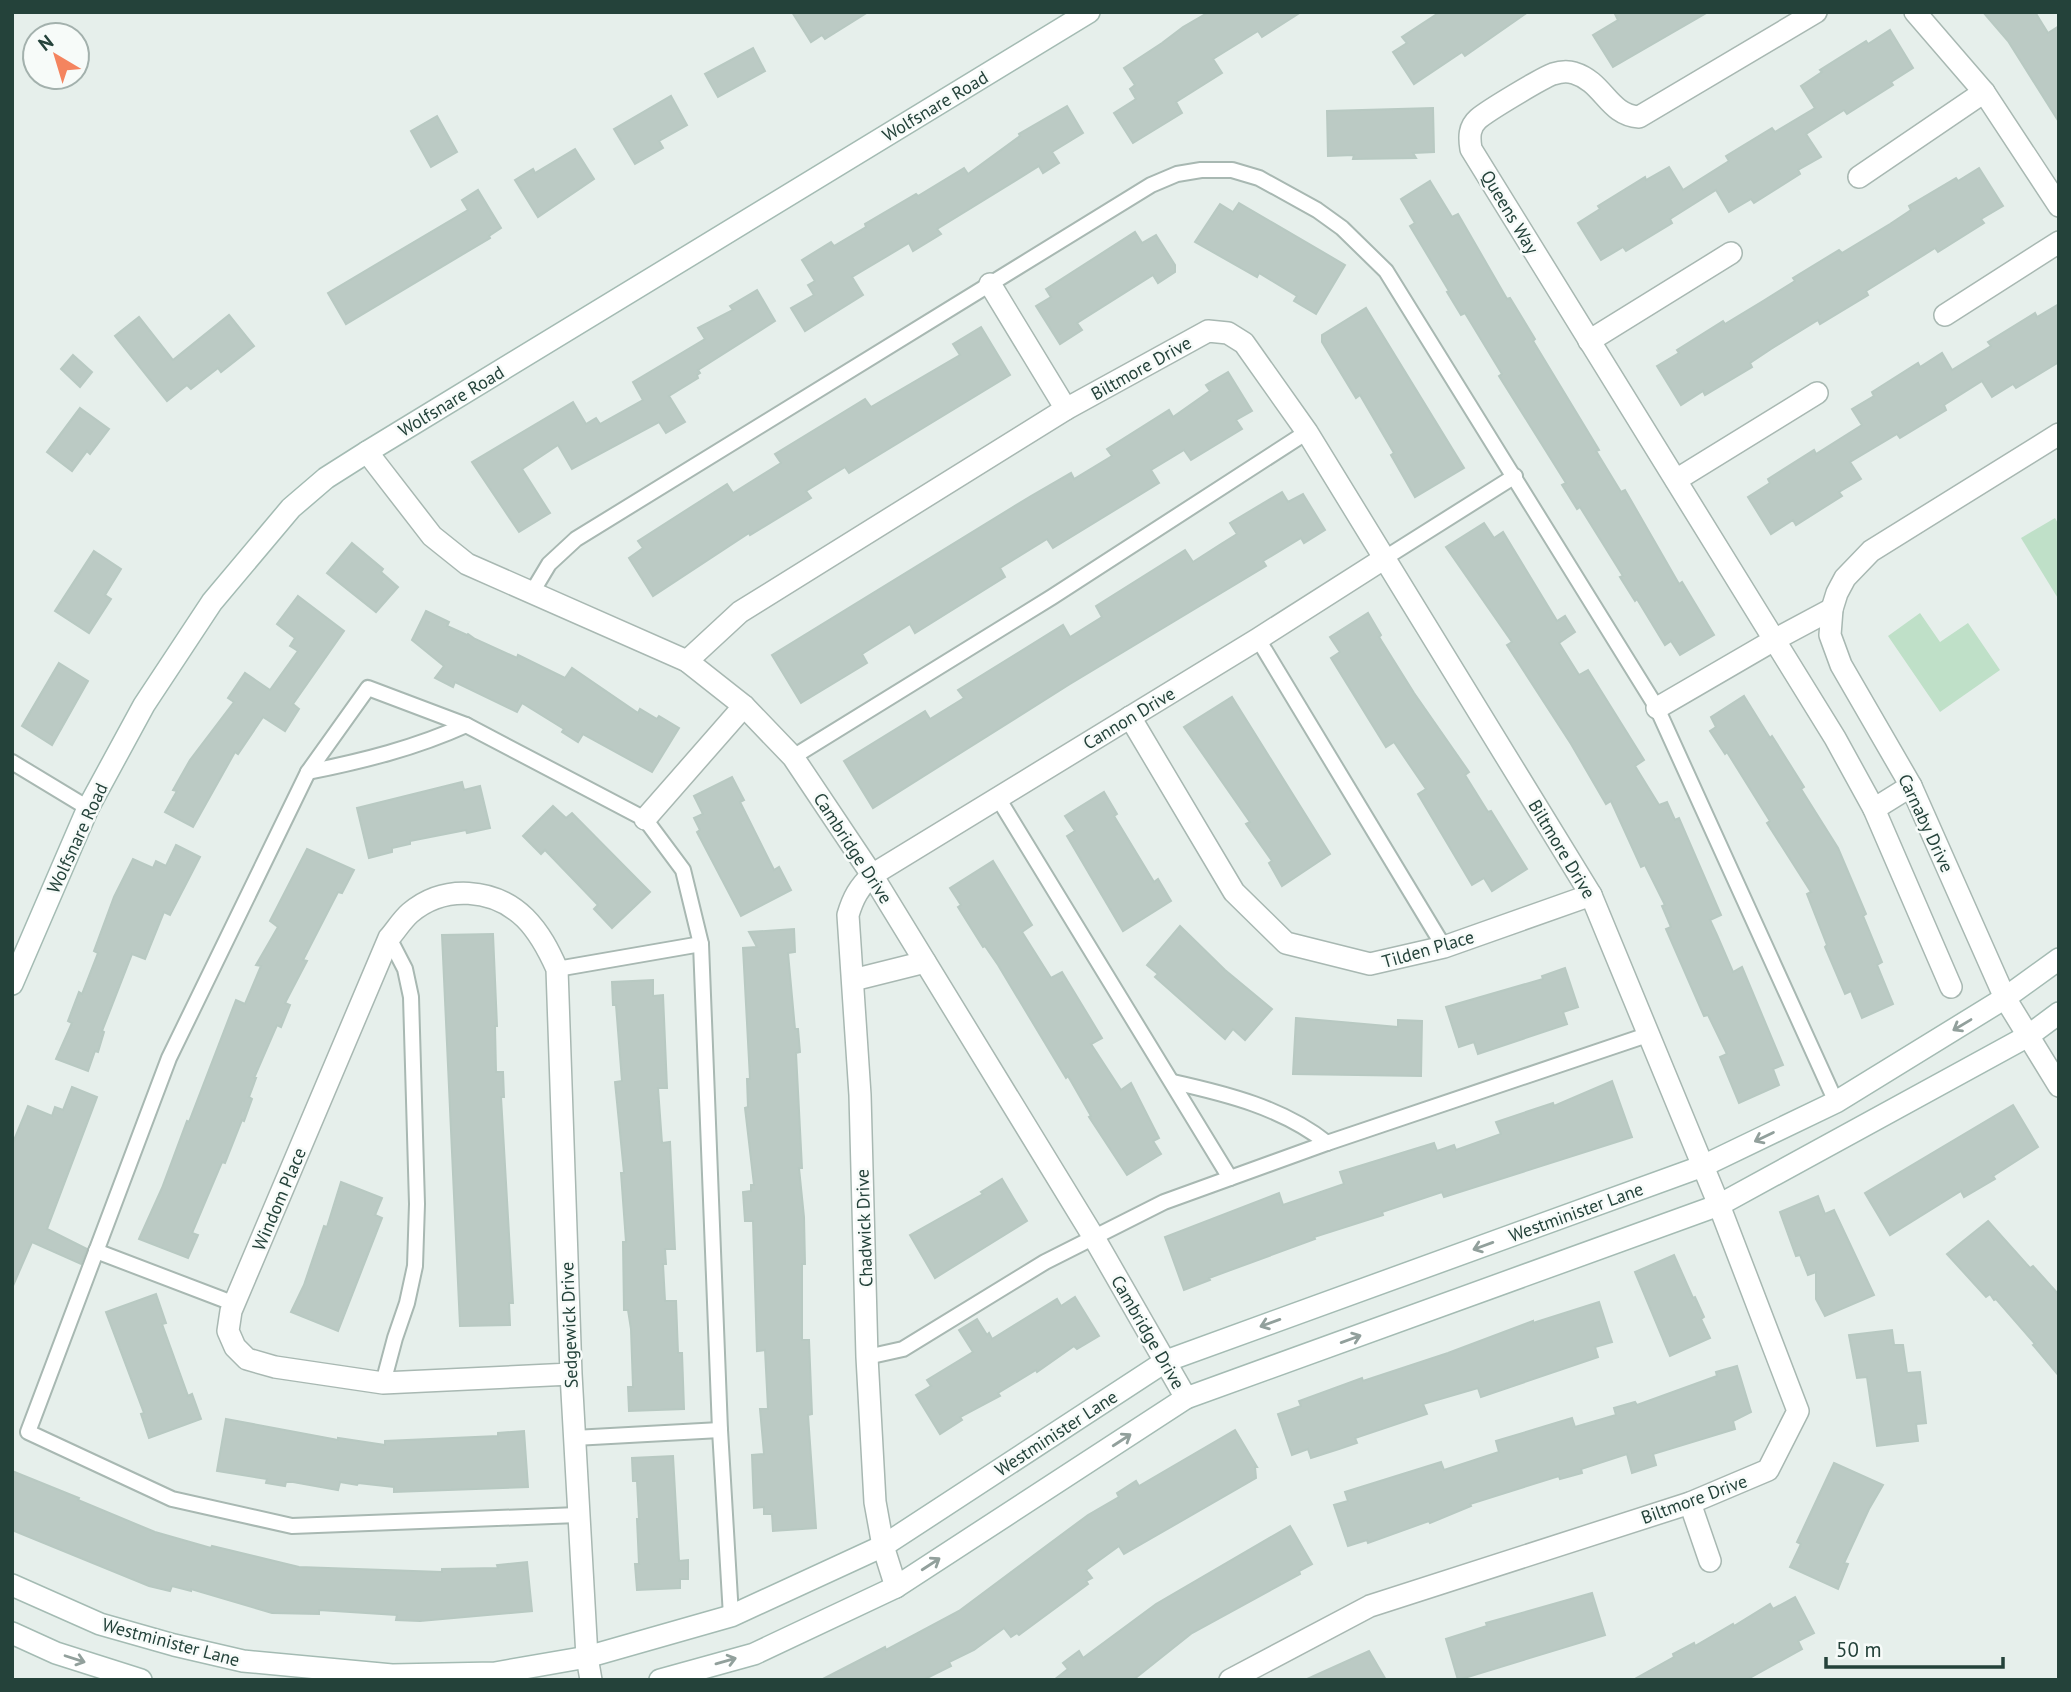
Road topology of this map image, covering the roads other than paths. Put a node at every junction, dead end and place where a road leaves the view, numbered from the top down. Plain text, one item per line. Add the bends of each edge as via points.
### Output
1 (1090, 12) edge
2 (1816, 12) edge
3 (1915, 12) edge
4 (1984, 92) junction
5 (1859, 177) dead end
6 (2059, 206) edge
7 (2059, 242) edge
8 (1731, 253) dead end
9 (990, 284) junction
10 (1945, 315) dead end
11 (1588, 341) junction
12 (1817, 393) dead end
13 (1066, 410) junction
14 (1307, 432) junction
15 (2059, 434) edge
16 (366, 452) junction
17 (1516, 476) junction
18 (1676, 480) junction
19 (1385, 558) junction
20 (531, 594) junction
21 (1832, 609) junction
22 (1258, 639) junction
23 (1774, 639) junction
24 (687, 661) junction
25 (744, 706) junction
26 (1657, 709) junction
27 (1130, 717) junction
28 (466, 725) junction
29 (793, 757) junction
30 (12, 762) edge
31 (308, 772) junction
32 (1911, 786) junction
33 (998, 798) junction
34 (88, 808) junction
35 (1874, 809) junction
36 (645, 819) junction
37 (872, 875) junction
38 (1591, 895) junction
39 (389, 938) junction
40 (701, 944) junction
41 (1444, 947) junction
42 (2059, 959) edge
43 (925, 962) junction
44 (557, 969) junction
45 (853, 980) junction
46 (12, 984) edge
47 (1951, 987) dead end
48 (2005, 999) junction
49 (2059, 1013) edge
50 (1650, 1034) junction
51 (2028, 1036) junction
52 (1173, 1082) junction
53 (2059, 1086) edge
54 (1836, 1102) junction
55 (1327, 1143) junction
56 (1703, 1166) junction
57 (1230, 1178) junction
58 (1719, 1205) junction
59 (1093, 1236) junction
60 (96, 1251) junction
61 (235, 1304) junction
62 (867, 1357) junction
63 (1166, 1361) junction
64 (570, 1374) junction
65 (383, 1383) junction
66 (1186, 1398) junction
67 (720, 1430) junction
68 (574, 1438) junction
69 (1690, 1503) junction
70 (578, 1515) junction
71 (883, 1546) junction
72 (1710, 1560) dead end
73 (12, 1584) edge
74 (896, 1587) junction
75 (731, 1616) junction
76 (12, 1633) edge
77 (587, 1657) junction
78 (1238, 1678) edge
79 (141, 1680) edge
80 (591, 1680) edge
81 (660, 1680) edge

1 - 16 street, Wolfsnare Road
2 - 11 street, Queens Way via 1639,117 1625,116 1599,89 1570,71 1553,74 1472,127 1471,149
3 - 4 street
4 - 5 street
4 - 6 street
7 - 10 street
8 - 11 street
9 - 13 street
9 - 17 lane via 1177,174 1232,170 1259,178 1342,228 1386,271
9 - 20 lane via 576,539 549,564
11 - 18 street, Queens Way
12 - 18 street
13 - 14 street, Biltmore Drive via 1208,331 1228,333 1244,343
13 - 24 street, Biltmore Drive via 740,612
14 - 19 street, Biltmore Drive
14 - 29 lane
15 - 21 street, Carnaby Drive via 1871,551 1845,578
16 - 20 street, Cambridge Drive via 432,536 467,564
16 - 34 street, Wolfsnare Road via 291,508 212,601 144,705
17 - 19 lane
17 - 26 lane
18 - 23 street, Queens Way
19 - 22 street, Cannon Drive
19 - 38 street, Biltmore Drive
20 - 24 street, Cambridge Drive
21 - 23 street
21 - 32 street, Carnaby Drive via 1830,635 1835,650
22 - 27 street, Cannon Drive
22 - 41 lane
23 - 26 street
23 - 35 street, Queens Way
24 - 25 street, Cambridge Drive
25 - 29 street, Cambridge Drive
25 - 36 street
26 - 54 lane
27 - 33 street, Cannon Drive
27 - 41 street, Tilden Place via 1234,892 1286,943 1370,964
28 - 31 lane via 371,759
28 - 31 lane via 368,688
28 - 36 lane
29 - 37 street, Cambridge Drive
30 - 34 lane
31 - 60 lane via 169,1058
32 - 35 street
32 - 48 street, Carnaby Drive
33 - 37 street, Cannon Drive
33 - 52 lane
34 - 46 street, Wolfsnare Road
35 - 47 street, Queens Way
36 - 40 lane via 683,870
37 - 43 street, Cambridge Drive
37 - 45 street, Chadwick Drive via 853,897 848,915
38 - 41 street, Tilden Place
38 - 50 street, Biltmore Drive
39 - 44 street, Windom Place via 411,912 440,897 464,891 482,894 525,918
39 - 61 street, Windom Place
39 - 65 lane via 405,969 411,998 417,1204 415,1266
40 - 44 lane
40 - 67 lane
42 - 48 street, Westminister Lane
43 - 45 street
43 - 59 street, Cambridge Drive
44 - 64 street, Sedgewick Drive
45 - 62 street, Chadwick Drive
48 - 51 street, Carnaby Drive
48 -> 54 street, Westminister Lane
49 - 51 street
50 - 55 lane
50 - 56 street, Biltmore Drive
51 - 53 street, Carnaby Drive
51 - 58 street
52 - 55 lane via 1260,1107 1296,1122
52 - 57 lane
54 -> 56 street, Westminister Lane
55 - 57 lane
56 - 58 street, Biltmore Drive
56 -> 63 street, Westminister Lane
57 - 59 lane via 1164,1202
66 -> 58 street
58 - 69 street, Biltmore Drive via 1798,1412 1769,1470
59 - 62 lane via 903,1349
59 - 63 street, Cambridge Drive
60 - 61 lane
60 - 70 lane via 28,1432 173,1499 292,1526
61 - 65 street, Windom Place via 228,1331 235,1348 247,1359
62 - 71 street, Chadwick Drive via 875,1502
63 - 66 street, Cambridge Drive
63 - 71 street, Westminister Lane
64 - 65 street, Windom Place
64 - 68 street, Sedgewick Drive
74 -> 66 street
67 - 68 lane
67 - 75 lane
68 - 70 street, Sedgewick Drive
69 - 72 street
69 - 78 street, Biltmore Drive via 1370,1606
70 - 77 street, Sedgewick Drive
71 - 74 street, Chadwick Drive
71 - 75 street, Westminister Lane
73 - 77 street, Westminister Lane via 100,1624 243,1661 392,1675 495,1673
81 -> 74 street via 754,1654
75 - 77 street, Westminister Lane
76 -> 79 street via 56,1653
77 - 80 street, Sedgewick Drive

